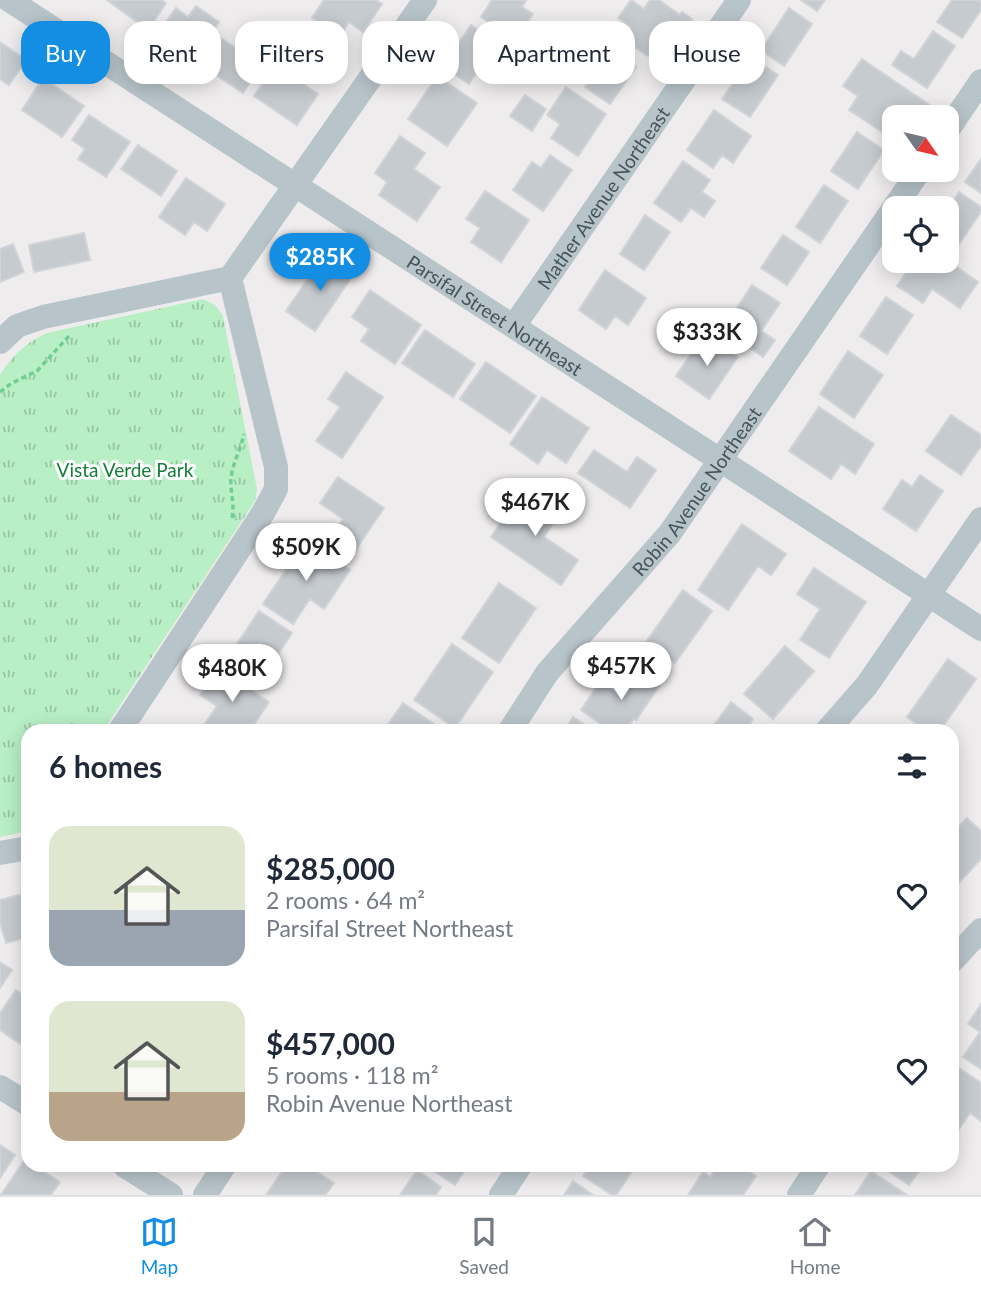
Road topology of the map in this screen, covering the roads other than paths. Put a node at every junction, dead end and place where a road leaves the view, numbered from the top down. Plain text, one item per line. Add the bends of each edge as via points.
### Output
1 (9, 0) edge
2 (425, 0) edge
3 (739, 0) edge
4 (981, 81) edge
5 (959, 113) edge
6 (912, 182) edge
7 (295, 186) junction
8 (230, 278) junction
9 (514, 326) junction
10 (0, 342) edge
11 (719, 461) junction
12 (981, 519) edge
13 (929, 595) junction
14 (981, 629) edge
15 (124, 724) edge
16 (514, 724) edge
17 (832, 724) edge
18 (21, 849) edge
19 (0, 853) edge
20 (981, 930) edge
21 (959, 954) edge
22 (0, 1087) edge
23 (21, 1100) edge
24 (135, 1172) edge
25 (220, 1172) edge
26 (516, 1172) edge
27 (814, 1172) edge
28 (172, 1195) edge
29 (205, 1195) edge
30 (501, 1195) edge
31 (799, 1195) edge

1 - 7 street, Parsifal Street Northeast
2 - 7 street
3 - 9 street, Mather Avenue Northeast
4 - 5 street
6 - 11 street, Robin Avenue Northeast
7 - 8 street
7 - 9 street, Parsifal Street Northeast
8 - 10 street via 43,317 17,326
8 - 15 street via 276,467 276,489
9 - 11 street, Parsifal Street Northeast
11 - 13 street, Parsifal Street Northeast
11 - 16 street, Robin Avenue Northeast via 670,533 547,673
12 - 13 street
13 - 14 street, Parsifal Street Northeast
13 - 17 street via 867,685
18 - 19 street
20 - 21 street
22 - 23 street
24 - 28 street
25 - 29 street
26 - 30 street
27 - 31 street

